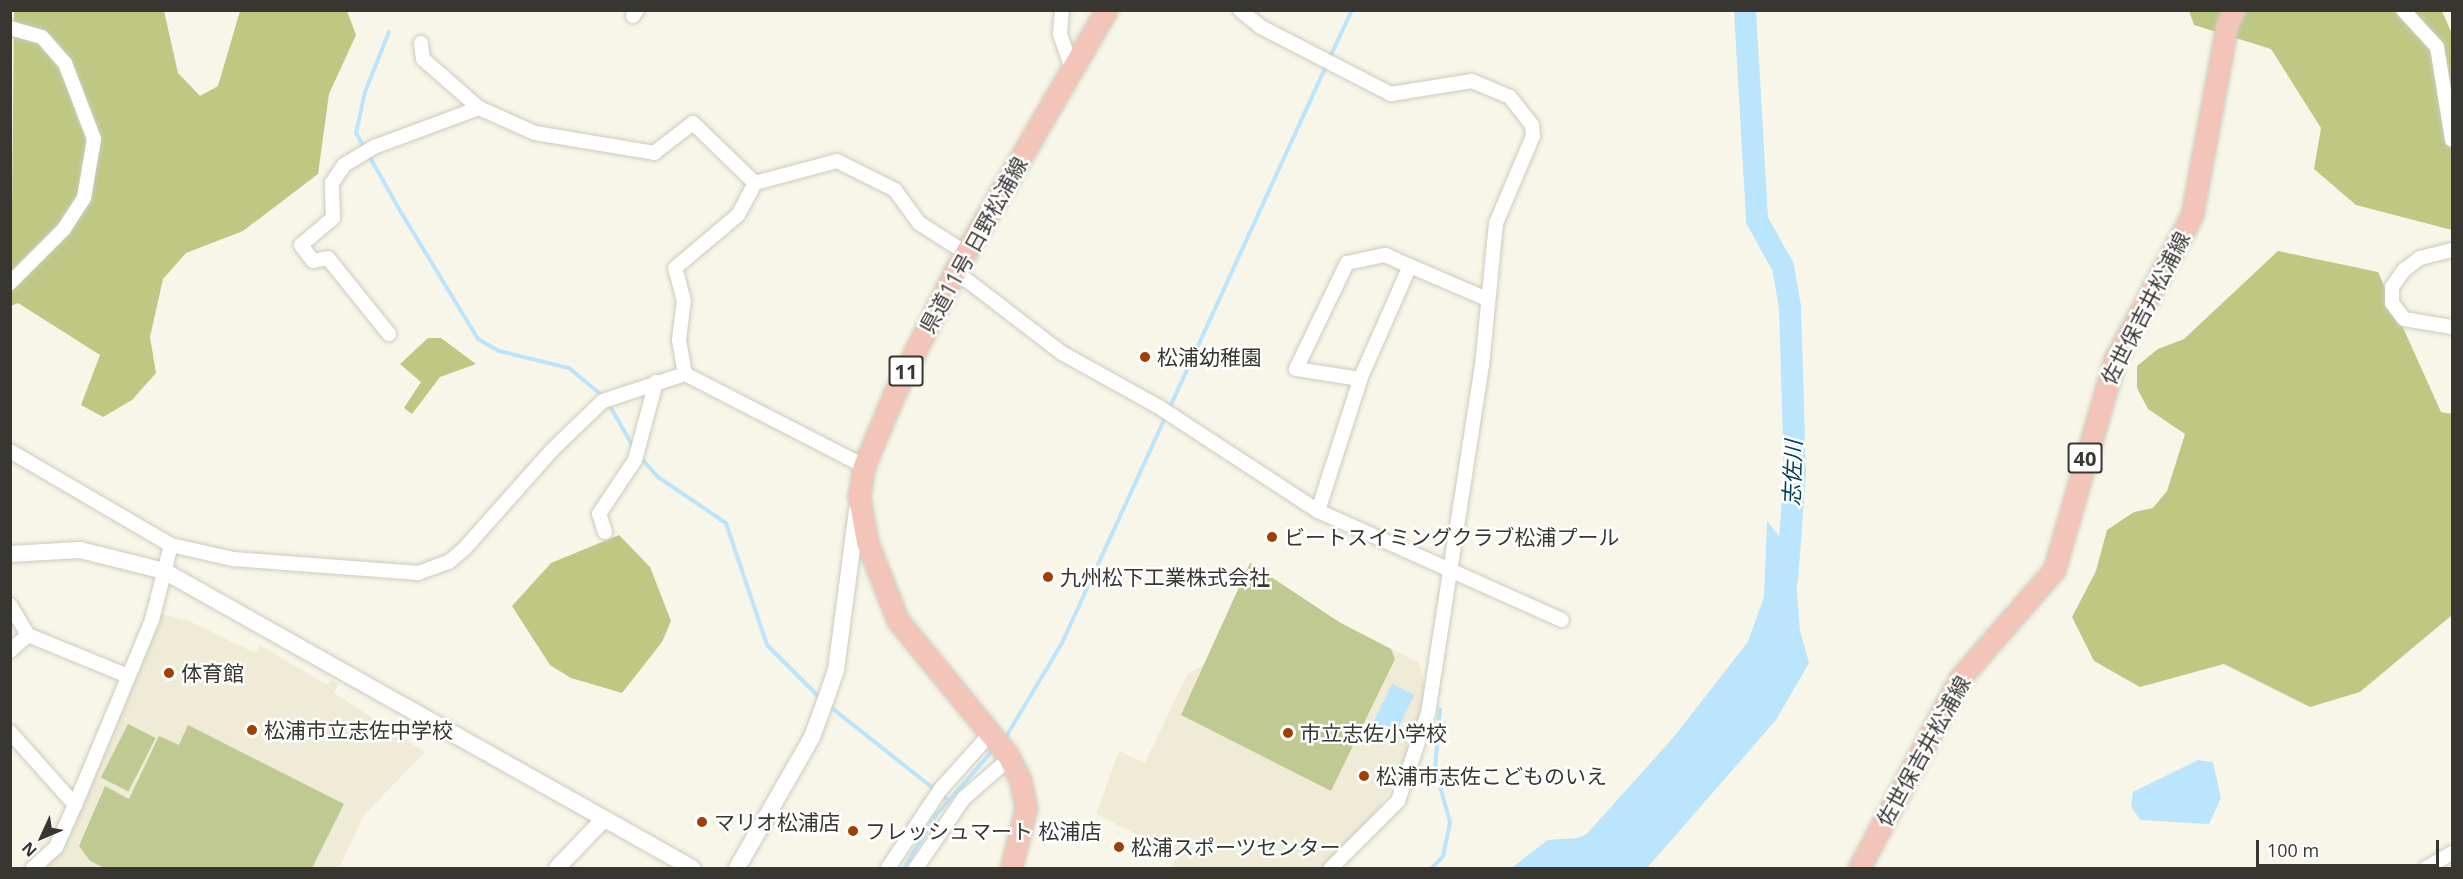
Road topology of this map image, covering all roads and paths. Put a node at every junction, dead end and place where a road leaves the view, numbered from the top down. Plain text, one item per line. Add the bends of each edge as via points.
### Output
1 (1062, 10) edge
2 (1106, 10) edge
3 (1240, 10) edge
4 (2234, 10) edge
5 (2403, 10) edge
6 (10, 28) edge
7 (421, 43) dead end
8 (1072, 68) junction
9 (479, 108) junction
10 (2452, 140) edge
11 (755, 183) junction
12 (2452, 250) edge
13 (966, 253) junction
14 (1410, 266) junction
15 (956, 272) junction
16 (10, 283) edge
17 (1487, 299) junction
18 (2452, 327) edge
19 (389, 334) dead end
20 (685, 374) junction
21 (1360, 379) junction
22 (656, 382) junction
23 (10, 451) edge
24 (864, 466) junction
25 (859, 496) junction
26 (1318, 511) junction
27 (605, 532) dead end
28 (171, 545) junction
29 (10, 554) edge
30 (164, 571) junction
31 (1447, 571) junction
32 (10, 605) edge
33 (1562, 620) dead end
34 (28, 635) junction
35 (10, 651) edge
36 (129, 676) junction
37 (10, 732) edge
38 (991, 733) junction
39 (1008, 756) junction
40 (75, 804) junction
41 (604, 819) junction
42 (2452, 853) edge
43 (33, 868) edge
44 (557, 868) edge
45 (692, 868) edge
46 (737, 868) edge
47 (888, 868) edge
48 (916, 868) edge
49 (1011, 868) edge
50 (1331, 868) edge
51 (1859, 868) edge
52 (2426, 868) edge

1 - 8 street via 1060,34
2 - 8 main road, 県道11号 日野松浦線 / 11
3 - 17 street via 1391,94 1472,81 1510,97 1532,125 1533,136 1496,223
4 - 51 main road, 佐世保吉井松浦線 / 40 via 2227,24 2192,215 2102,393 2054,570 1960,678
5 - 10 street via 2437,47
6 - 16 street via 42,37 65,63 94,139 84,198 63,230
7 - 9 street via 423,59
8 - 13 main road, 県道11号 日野松浦線 / 11
9 - 11 street via 536,134 654,153 693,123
9 - 19 street via 374,147 344,165 332,183 333,218 301,245 313,261 328,258
11 - 13 street via 837,161 896,190 919,224
11 - 20 street via 738,215 675,268 684,301 679,340
12 - 18 street via 2420,258 2404,270 2392,287 2392,303 2404,319
13 - 15 main road, 県道11号 日野松浦線 / 11
14 - 17 street
14 - 21 street
14 - 21 street via 1386,255 1347,263 1296,369
15 - 24 main road, 県道11号 日野松浦線 / 11
15 - 26 street via 1062,353 1159,406
17 - 31 street via 1482,365
20 - 22 street
20 - 24 street
21 - 26 street
22 - 27 street via 638,454 599,514
22 - 28 street via 609,399 551,451 465,548 434,570 233,559
23 - 28 street
24 - 25 main road, 県道11号 日野松浦線 / 11
25 - 38 main road, 県道11号 日野松浦線 / 11 via 871,553 898,621
25 - 46 street via 836,670 824,705
26 - 31 street
28 - 30 street
29 - 30 street via 80,550
30 - 36 street
30 - 41 street
31 - 33 street
31 - 50 street via 1428,713 1409,781 1398,801
32 - 34 street
34 - 35 street
34 - 36 street
36 - 40 street
37 - 40 street
38 - 39 main road, 県道11号 日野松浦線 / 11
38 - 47 street via 938,793
39 - 48 street via 964,798
39 - 49 main road, 県道11号 日野松浦線 / 11 via 1026,808
40 - 43 street via 56,847
41 - 44 street
41 - 45 street
42 - 52 street

